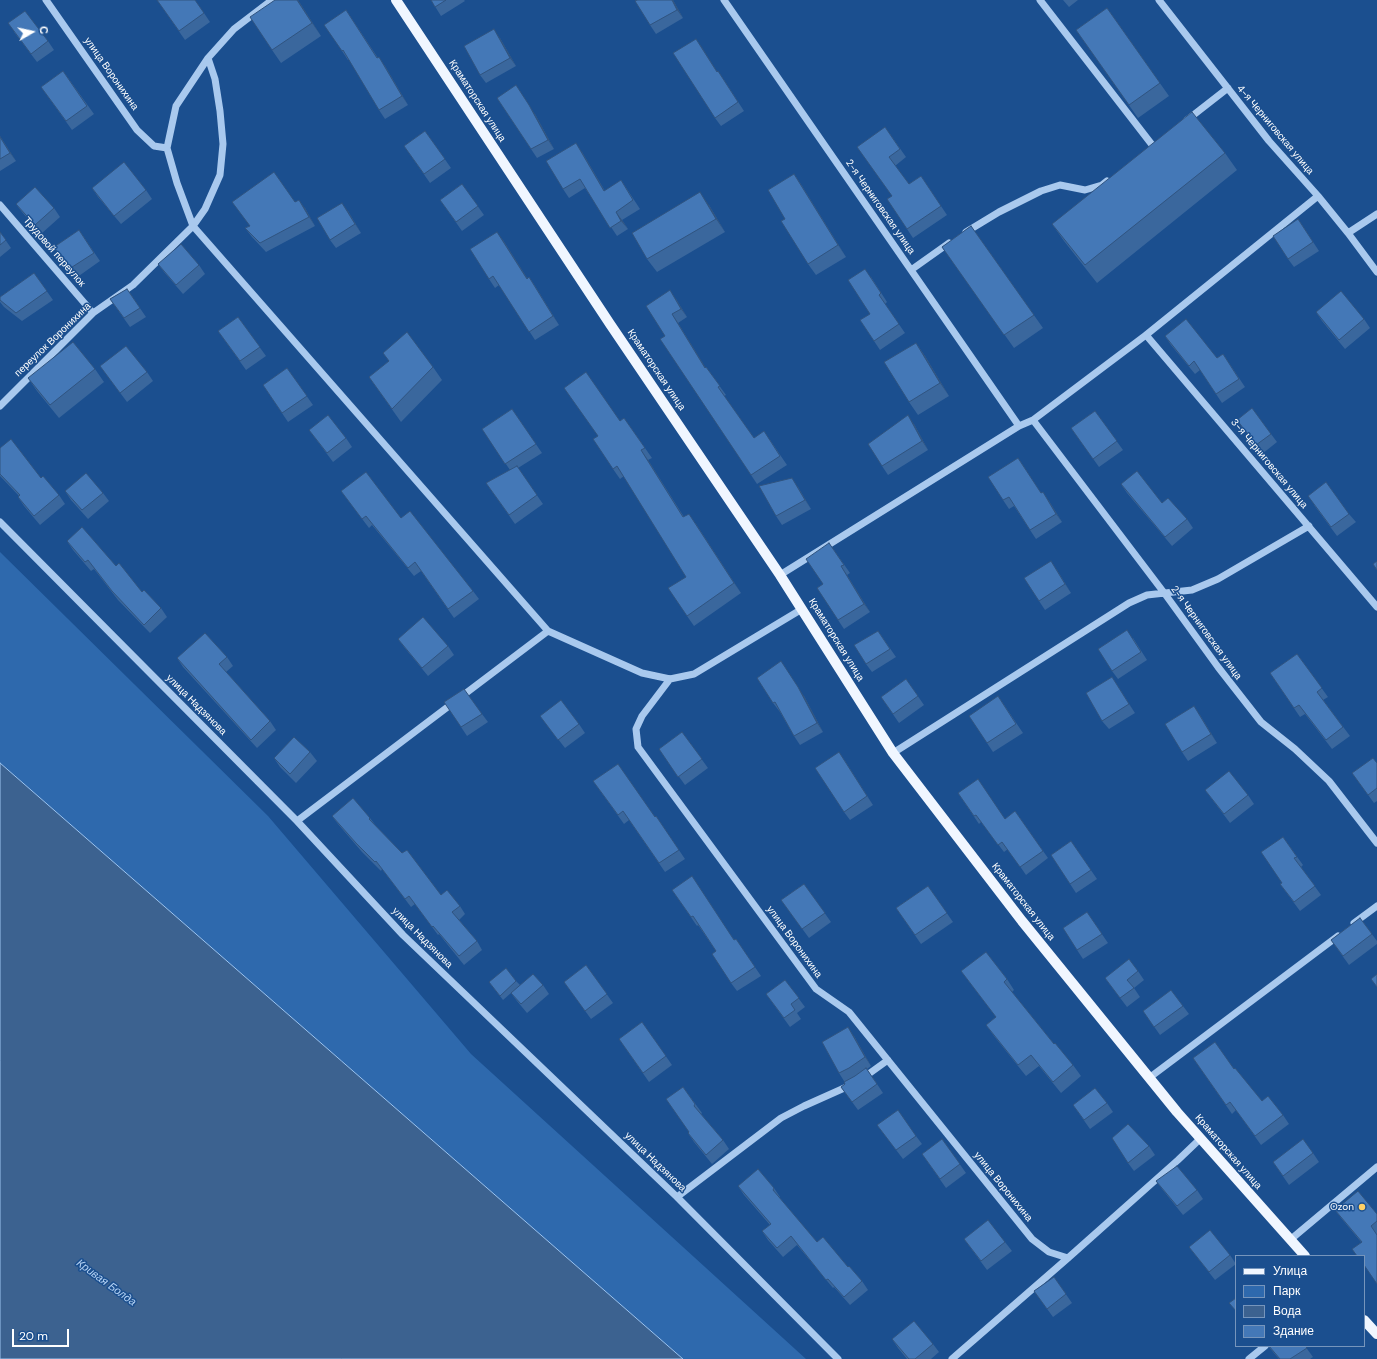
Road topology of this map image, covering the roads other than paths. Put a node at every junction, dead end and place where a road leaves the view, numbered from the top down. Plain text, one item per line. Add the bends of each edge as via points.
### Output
1 (46, 0) edge
2 (272, 0) edge
3 (396, 0) edge
4 (724, 0) edge
5 (1040, 0) edge
6 (1159, 0) edge
7 (208, 58) junction
8 (1228, 88) junction
9 (1178, 127) edge
10 (1159, 141) edge
11 (168, 148) junction
12 (1113, 177) edge
13 (1318, 196) junction
14 (0, 205) edge
15 (1377, 214) edge
16 (193, 226) junction
17 (1348, 233) junction
18 (911, 270) junction
19 (1377, 272) edge
20 (94, 312) junction
21 (1146, 335) junction
22 (0, 406) edge
23 (1033, 420) junction
24 (1020, 426) junction
25 (0, 522) edge
26 (1309, 526) junction
27 (780, 574) junction
28 (1165, 594) junction
29 (1377, 607) edge
30 (802, 609) junction
31 (548, 630) junction
32 (670, 679) junction
33 (893, 753) junction
34 (297, 821) junction
35 (1377, 843) edge
36 (1377, 906) edge
37 (888, 1060) junction
38 (1149, 1078) junction
39 (1200, 1139) junction
40 (1377, 1167) edge
41 (677, 1197) junction
42 (1290, 1240) junction
43 (1304, 1255) edge
44 (1068, 1258) junction
45 (1365, 1321) edge
46 (1377, 1334) edge
47 (1264, 1347) edge
48 (838, 1359) edge
49 (952, 1359) edge
50 (1249, 1359) edge

1 - 11 street, улица Воронихина via 137,130 154,146
2 - 7 street via 234,29
3 - 27 main road, Краматорская улица via 610,324
4 - 18 street, 2-я Черниговская улица
5 - 10 street via 1150,148
6 - 8 street, 4-я Черниговская улица
7 - 11 street via 176,106
7 - 16 street, переулок Воронихина via 216,87 223,144 220,175 205,209
8 - 9 street
8 - 13 street, 4-я Черниговская улица via 1269,141
11 - 16 street via 177,183
12 - 18 street via 1102,185 1085,190 1060,185 1041,191 959,236
13 - 17 street, 4-я Черниговская улица
13 - 21 street
14 - 20 street, Трудовой переулок
15 - 17 street
16 - 20 street, переулок Воронихина via 133,285
16 - 31 street
17 - 19 street, 4-я Черниговская улица
18 - 24 street, 2-я Черниговская улица
20 - 22 street, переулок Воронихина
21 - 23 street
21 - 26 street, 3-я Черниговская улица
23 - 24 street
23 - 28 street, 2-я Черниговская улица
24 - 27 street
25 - 34 street, улица Надзянова
26 - 28 street via 1218,579 1192,590
26 - 29 street, 3-я Черниговская улица
27 - 30 main road, Краматорская улица
28 - 33 street via 1147,595 1129,603
28 - 35 street, 2-я Черниговская улица via 1261,722 1329,781
30 - 32 street via 694,674
30 - 33 main road, Краматорская улица
31 - 32 street via 642,673
31 - 34 street
32 - 37 street, улица Воронихина via 642,716 636,729 638,747 816,989 849,1012
33 - 38 main road, Краматорская улица via 1022,921
34 - 41 street, улица Надзянова via 403,935
36 - 38 street
37 - 41 street via 858,1082 781,1118
37 - 44 street, улица Воронихина via 1032,1239 1049,1252
38 - 39 main road, Краматорская улица
39 - 42 main road, Краматорская улица
39 - 44 street
40 - 42 street
41 - 48 street, улица Надзянова
42 - 43 main road, Краматорская улица
44 - 49 street
45 - 46 main road
47 - 50 street

